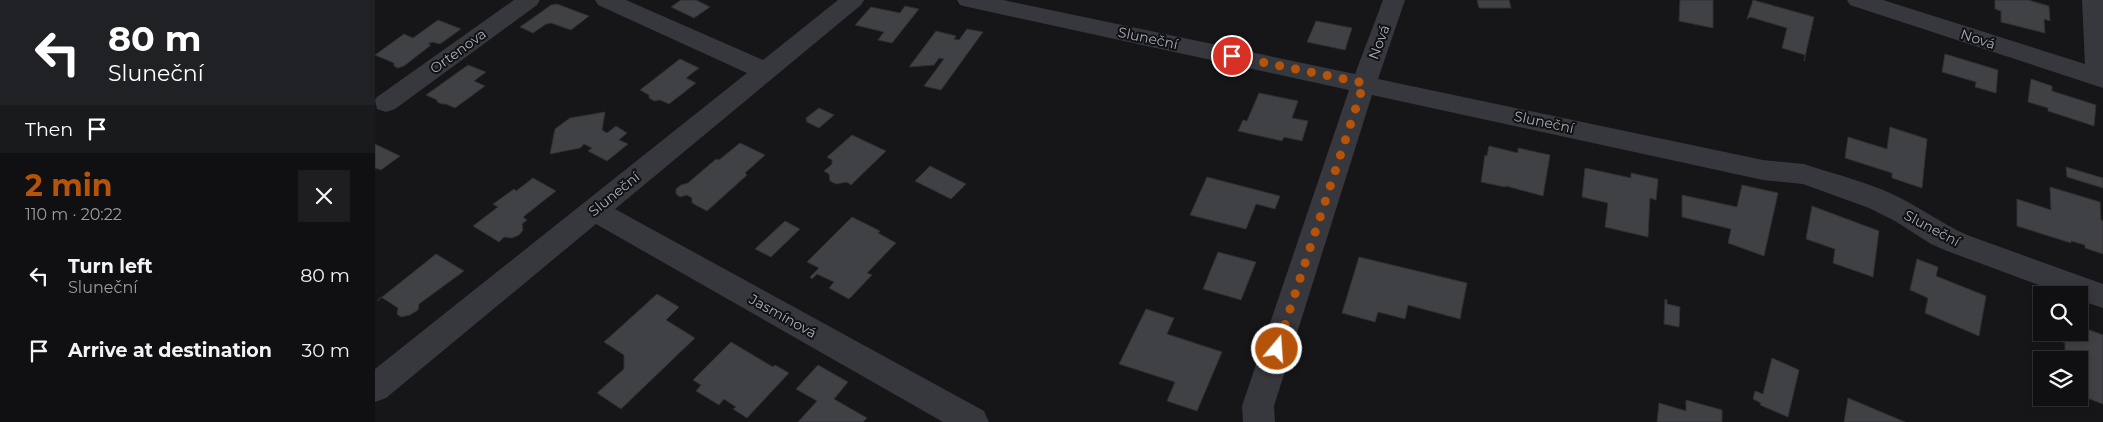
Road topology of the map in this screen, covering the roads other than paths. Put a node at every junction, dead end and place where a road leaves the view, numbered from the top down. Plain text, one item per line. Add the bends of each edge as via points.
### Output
1 (529, 0) edge
2 (606, 0) edge
3 (853, 0) edge
4 (968, 0) edge
5 (1394, 0) edge
6 (1858, 0) edge
7 (2093, 0) edge
8 (765, 72) junction
9 (2101, 78) edge
10 (1364, 83) junction
11 (379, 104) edge
12 (594, 210) junction
13 (2103, 296) edge
14 (375, 388) edge
15 (973, 422) edge
16 (1259, 422) edge

1 - 11 street, Ortenova
2 - 8 street
3 - 8 street, Sluneční
4 - 10 street, Sluneční
5 - 10 street, Nová
6 - 9 street, Nová
7 - 9 street, Nová
8 - 12 street, Sluneční
10 - 13 street, Sluneční via 1763,170 1818,178 1893,206 1941,236
10 - 16 street, Nová via 1258,406
12 - 14 street, Sluneční
12 - 15 street, Jasmínová

